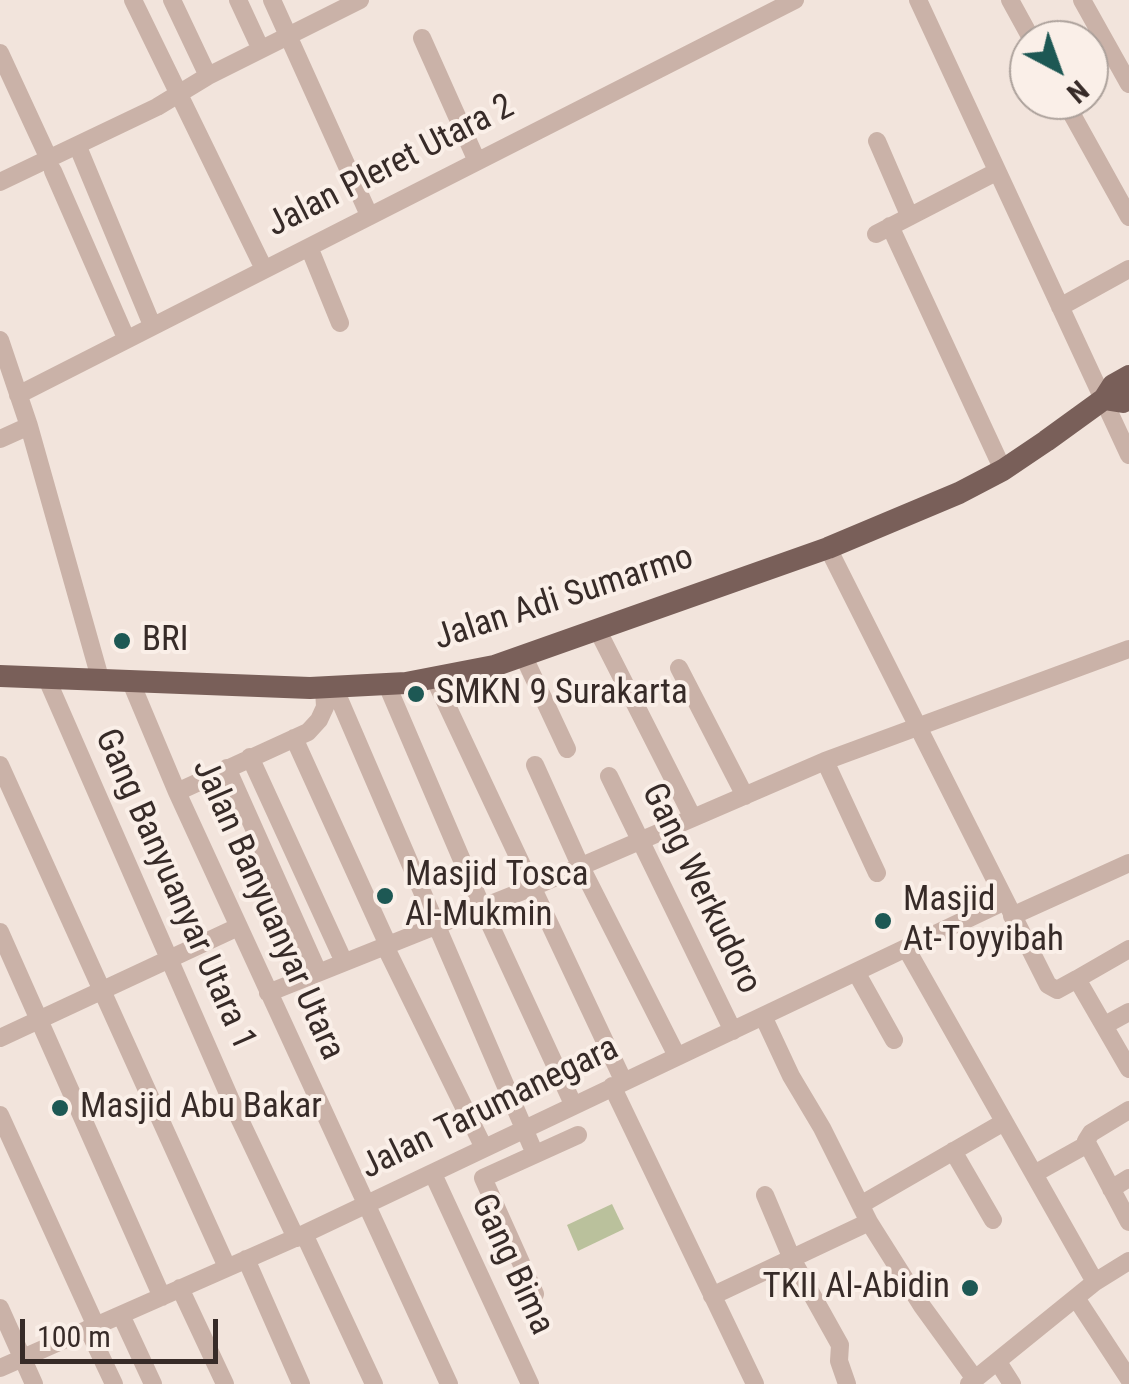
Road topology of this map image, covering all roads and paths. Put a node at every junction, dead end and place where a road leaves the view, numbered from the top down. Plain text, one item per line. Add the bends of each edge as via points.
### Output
1 (133, 0) edge
2 (172, 0) edge
3 (238, 0) edge
4 (272, 0) edge
5 (360, 0) edge
6 (795, 0) edge
7 (918, 0) edge
8 (1082, 0) edge
9 (289, 37) junction
10 (422, 38) dead end
11 (257, 42) dead end
12 (0, 53) edge
13 (208, 76) junction
14 (1129, 84) edge
15 (178, 92) junction
16 (1075, 120) edge
17 (877, 141) dead end
18 (78, 146) junction
19 (476, 159) junction
20 (51, 165) junction
21 (996, 172) junction
22 (0, 182) edge
23 (369, 215) junction
24 (909, 215) junction
25 (1129, 217) edge
26 (309, 248) junction
27 (264, 269) junction
28 (1129, 269) edge
29 (1060, 306) junction
30 (340, 323) dead end
31 (152, 325) junction
32 (126, 338) junction
33 (0, 340) edge
34 (1129, 376) edge
35 (18, 395) junction
36 (1104, 399) junction
37 (1129, 399) edge
38 (29, 426) junction
39 (0, 439) edge
40 (1129, 456) edge
41 (1003, 470) junction
42 (828, 548) junction
43 (597, 629) junction
44 (1129, 649) edge
45 (524, 655) junction
46 (678, 668) dead end
47 (0, 676) edge
48 (46, 677) junction
49 (100, 678) junction
50 (130, 680) junction
51 (435, 680) junction
52 (388, 685) junction
53 (329, 687) junction
54 (916, 725) junction
55 (294, 738) junction
56 (567, 749) dead end
57 (250, 757) junction
58 (825, 761) junction
59 (0, 765) edge
60 (535, 765) dead end
61 (227, 768) junction
62 (609, 776) dead end
63 (177, 792) junction
64 (745, 796) junction
65 (693, 818) junction
66 (639, 840) junction
67 (580, 865) junction
68 (1128, 867) edge
69 (877, 873) dead end
70 (533, 887) junction
71 (482, 906) junction
72 (1008, 908) junction
73 (238, 926) junction
74 (437, 926) junction
75 (0, 932) edge
76 (386, 946) junction
77 (906, 948) junction
78 (1129, 949) edge
79 (169, 960) junction
80 (344, 962) junction
81 (318, 972) junction
82 (856, 972) junction
83 (1077, 979) junction
84 (101, 990) junction
85 (268, 993) junction
86 (1129, 1012) edge
87 (764, 1016) junction
88 (39, 1020) junction
89 (1105, 1026) junction
90 (733, 1030) junction
91 (0, 1038) edge
92 (894, 1040) dead end
93 (677, 1056) junction
94 (1129, 1069) edge
95 (617, 1083) junction
96 (573, 1104) junction
97 (1129, 1110) edge
98 (0, 1115) edge
99 (1004, 1122) junction
100 (524, 1128) junction
101 (578, 1135) dead end
102 (1086, 1145) junction
103 (484, 1148) junction
104 (953, 1151) junction
105 (535, 1154) junction
106 (433, 1174) junction
107 (1034, 1174) junction
108 (1129, 1178) edge
109 (1111, 1189) junction
110 (766, 1195) dead end
111 (364, 1205) junction
112 (866, 1214) junction
113 (993, 1220) dead end
114 (1129, 1222) edge
115 (300, 1236) junction
116 (246, 1259) junction
117 (792, 1259) junction
118 (1129, 1261) edge
119 (227, 1267) junction
120 (1095, 1282) junction
121 (180, 1288) junction
122 (535, 1294) dead end
123 (712, 1296) junction
124 (162, 1297) junction
125 (1076, 1298) junction
126 (0, 1308) edge
127 (121, 1314) junction
128 (92, 1327) junction
129 (22, 1358) junction
130 (998, 1362) junction
131 (0, 1368) edge
132 (1127, 1371) edge
133 (972, 1381) edge
134 (34, 1384) edge
135 (114, 1384) edge
136 (153, 1384) edge
137 (225, 1384) edge
138 (302, 1384) edge
139 (374, 1384) edge
140 (449, 1384) edge
141 (530, 1384) edge
142 (755, 1384) edge
143 (846, 1384) edge
144 (1012, 1384) edge

1 - 15 street
2 - 13 street
3 - 11 street
4 - 9 street
5 - 9 street
6 - 19 street, Jalan Pleret Utara 2
7 - 21 street
8 - 14 street
9 - 13 street
9 - 23 street
10 - 19 street
12 - 20 street
13 - 15 street
15 - 18 street
15 - 27 street
16 - 25 street
17 - 24 street
18 - 20 street
18 - 31 street
19 - 23 street, Jalan Pleret Utara 2
20 - 22 street
20 - 32 street
21 - 24 street
21 - 29 street
23 - 26 street, Jalan Pleret Utara 2
24 - 41 street via 883,230
26 - 27 street, Jalan Pleret Utara 2
26 - 30 street
27 - 31 street, Jalan Pleret Utara 2
28 - 29 street
29 - 36 street
31 - 32 street, Jalan Pleret Utara 2
32 - 35 street, Jalan Pleret Utara 2
33 - 35 street
34 - 36 main road, Jalan Adi Sumarmo
35 - 38 street
36 - 37 main road
36 - 40 street
36 - 41 main road, Jalan Adi Sumarmo
38 - 39 street
38 - 49 street
41 - 42 main road, Jalan Adi Sumarmo
42 - 43 main road, Jalan Adi Sumarmo
42 - 54 street
43 - 45 main road, Jalan Adi Sumarmo
43 - 65 street
44 - 54 street
45 - 51 main road, Jalan Adi Sumarmo
45 - 56 street
46 - 64 street
47 - 48 main road, Jalan Adi Sumarmo
48 - 49 main road, Jalan Adi Sumarmo
48 - 79 street, Gang Banyuanyar Utara 1
49 - 50 main road, Jalan Adi Sumarmo
50 - 53 main road, Jalan Adi Sumarmo
50 - 63 street, Jalan Banyuanyar Utara
51 - 52 main road, Jalan Adi Sumarmo
51 - 70 street
52 - 53 main road, Jalan Adi Sumarmo
52 - 71 street
53 - 55 street via 320,720
53 - 74 street
54 - 58 street
54 - 72 street
55 - 57 street
55 - 76 street
57 - 61 street
57 - 80 street
58 - 64 street
58 - 69 street
59 - 84 street
60 - 67 street
61 - 63 street
61 - 81 street
62 - 66 street, Gang Werkudoro
63 - 73 street, Jalan Banyuanyar Utara
64 - 65 street
65 - 66 street
66 - 67 street
66 - 90 street, Gang Werkudoro
67 - 70 street
67 - 93 street
68 - 72 street, Jalan Tarumanegara
70 - 71 street
70 - 95 street
71 - 74 street
71 - 96 street
72 - 77 street, Jalan Tarumanegara
72 - 83 street via 1050,989
73 - 79 street
73 - 85 street, Jalan Banyuanyar Utara
74 - 76 street
74 - 100 street
75 - 88 street
76 - 80 street
76 - 103 street
77 - 82 street, Jalan Tarumanegara
77 - 99 street
78 - 83 street
79 - 84 street
79 - 115 street, Gang Banyuanyar Utara 1
80 - 81 street
81 - 85 street
82 - 87 street, Jalan Tarumanegara
82 - 92 street
83 - 89 street
84 - 88 street
84 - 119 street
85 - 111 street, Jalan Banyuanyar Utara
86 - 89 street
87 - 90 street, Jalan Tarumanegara
87 - 112 street
88 - 91 street
88 - 124 street
89 - 94 street
90 - 93 street, Jalan Tarumanegara
93 - 95 street, Jalan Tarumanegara
95 - 96 street, Jalan Tarumanegara
95 - 123 street
96 - 100 street, Jalan Tarumanegara
97 - 102 street via 1091,1133
98 - 128 street
99 - 104 street
99 - 107 street
100 - 103 street, Jalan Tarumanegara
100 - 105 street
101 - 105 street
102 - 107 street
102 - 109 street
103 - 106 street, Jalan Tarumanegara
104 - 112 street
104 - 113 street
105 - 122 street via 482,1181
106 - 111 street, Jalan Tarumanegara
106 - 141 street, Gang Bima
107 - 120 street
108 - 109 street
109 - 114 street
110 - 117 street
111 - 115 street, Jalan Tarumanegara
111 - 140 street, Jalan Banyuanyar Utara
112 - 117 street
112 - 133 street
115 - 116 street, Jalan Tarumanegara
115 - 139 street, Gang Banyuanyar Utara 1
116 - 119 street, Jalan Tarumanegara
116 - 138 street
117 - 123 street
117 - 143 street via 840,1345
118 - 120 street
119 - 121 street, Jalan Tarumanegara
120 - 125 street
121 - 124 street, Jalan Tarumanegara
121 - 137 street
123 - 142 street
124 - 127 street, Jalan Tarumanegara
125 - 130 street
125 - 132 street
126 - 129 street
127 - 128 street, Jalan Tarumanegara
127 - 136 street
128 - 129 street, Jalan Tarumanegara
128 - 135 street
129 - 131 street, Jalan Tarumanegara
129 - 134 street
130 - 133 street
130 - 144 street

